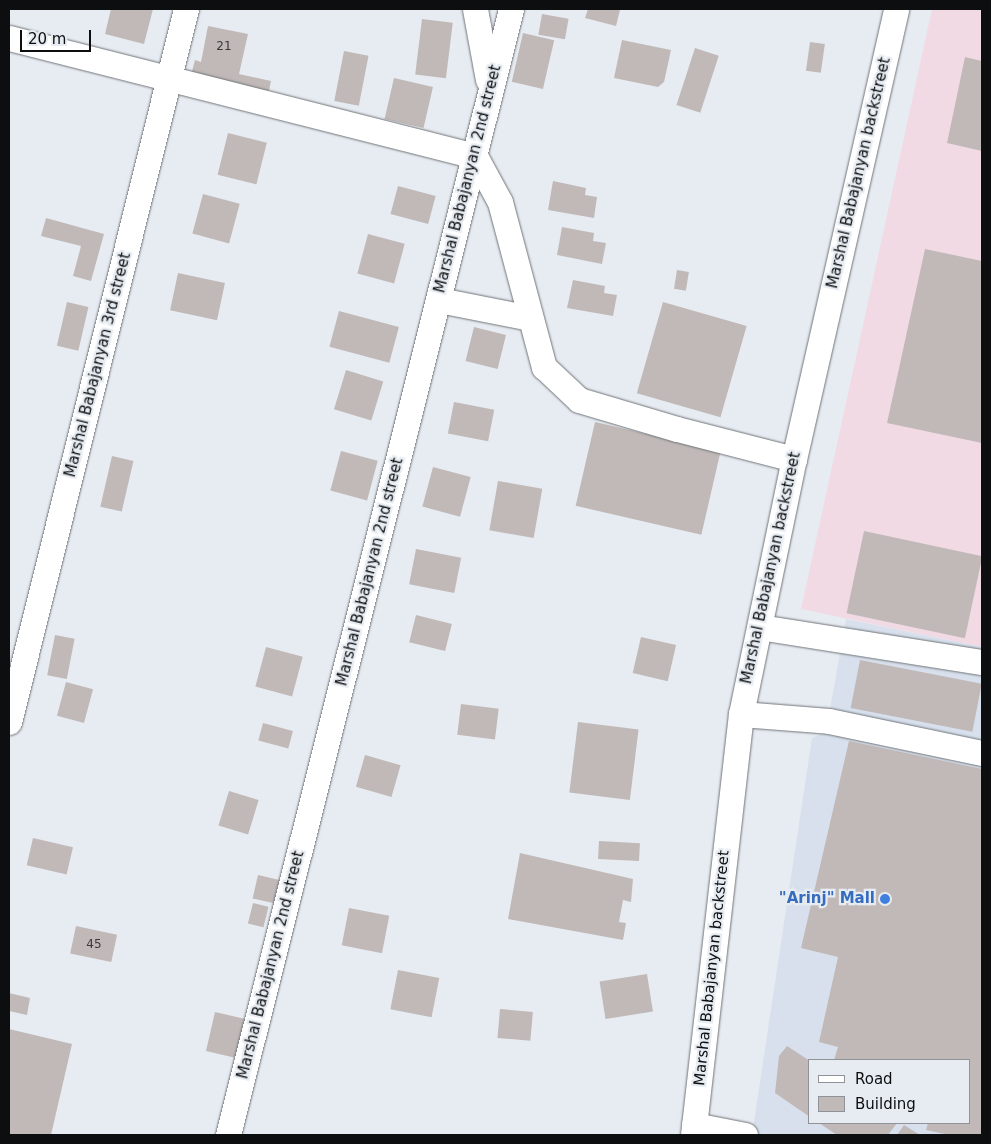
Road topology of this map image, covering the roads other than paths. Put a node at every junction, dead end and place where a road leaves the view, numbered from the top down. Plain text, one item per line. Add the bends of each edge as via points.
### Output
1 (186, 9) edge
2 (475, 9) edge
3 (511, 9) edge
4 (896, 9) edge
5 (9, 38) edge
6 (169, 80) junction
7 (489, 87) junction
8 (475, 156) junction
9 (439, 300) junction
10 (530, 318) junction
11 (794, 459) junction
12 (760, 627) junction
13 (982, 662) edge
14 (741, 714) junction
15 (9, 722) edge
16 (982, 753) edge
17 (694, 1130) edge
18 (228, 1135) edge
19 (745, 1135) edge

1 - 6 street, Marshal Babajanyan 3rd street
2 - 7 street
3 - 7 street, Marshal Babajanyan 2nd street
4 - 11 street, Marshal Babajanyan backstreet
5 - 6 street
6 - 8 street
6 - 15 street, Marshal Babajanyan 3rd street
7 - 8 street, Marshal Babajanyan 2nd street
8 - 9 street, Marshal Babajanyan 2nd street
8 - 10 street via 500,202
9 - 10 street
9 - 18 street, Marshal Babajanyan 2nd street
10 - 11 street via 544,367 579,400
11 - 12 street, Marshal Babajanyan backstreet
12 - 13 street
12 - 14 street, Marshal Babajanyan backstreet
14 - 16 street via 829,721
14 - 17 street, Marshal Babajanyan backstreet
17 - 19 street

